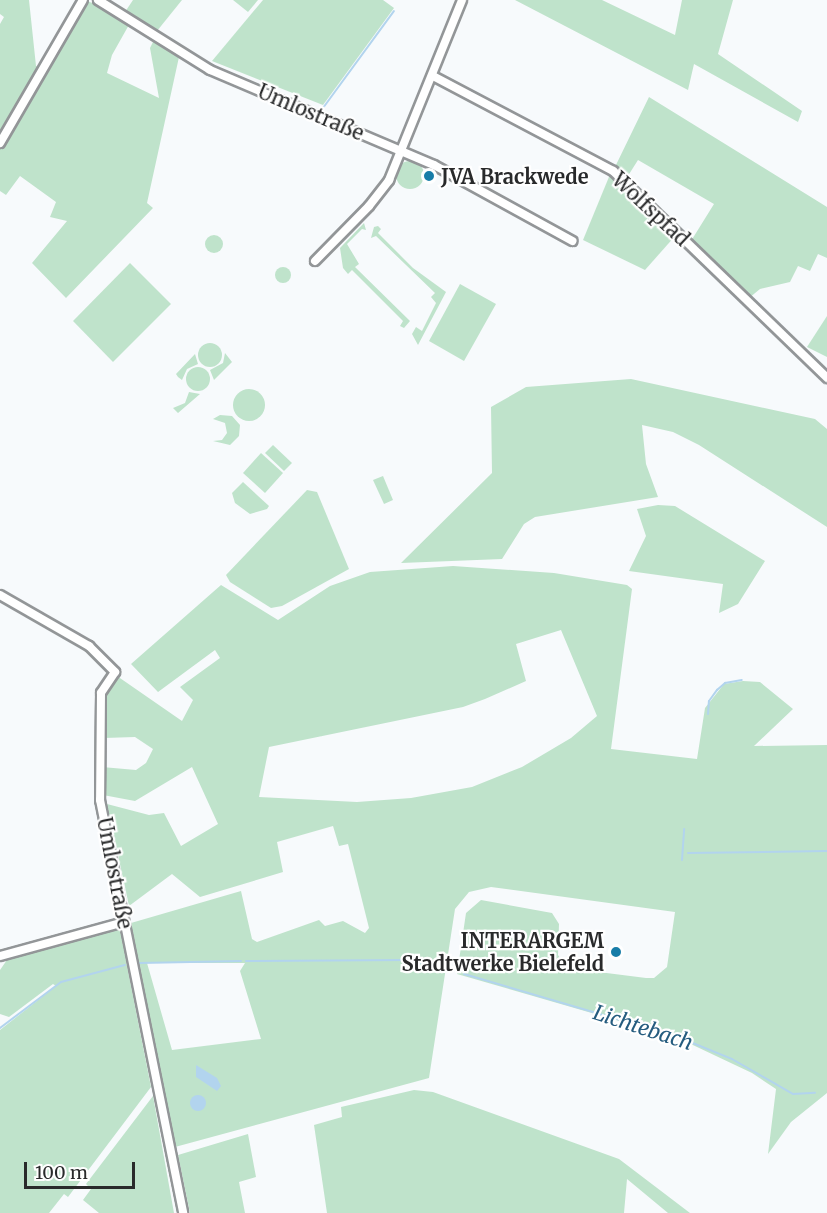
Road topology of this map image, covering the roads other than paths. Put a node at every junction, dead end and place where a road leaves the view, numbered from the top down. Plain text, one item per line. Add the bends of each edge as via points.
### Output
1 (83, 0) edge
2 (98, 0) edge
3 (462, 0) edge
4 (433, 76) junction
5 (0, 143) edge
6 (404, 151) junction
7 (572, 241) dead end
8 (315, 261) dead end
9 (827, 378) edge
10 (0, 595) edge
11 (124, 922) junction
12 (0, 956) edge
13 (183, 1213) edge

1 - 5 street
2 - 6 street, Umlostraße via 210,70
3 - 4 street
4 - 6 street
4 - 9 street, Wolfspfad via 613,171
6 - 7 street, Umlostraße
6 - 8 street via 380,195
10 - 11 street, Umlostraße via 89,646 115,672 101,693 98,767 100,800
11 - 12 street
11 - 13 street, Umlostraße

